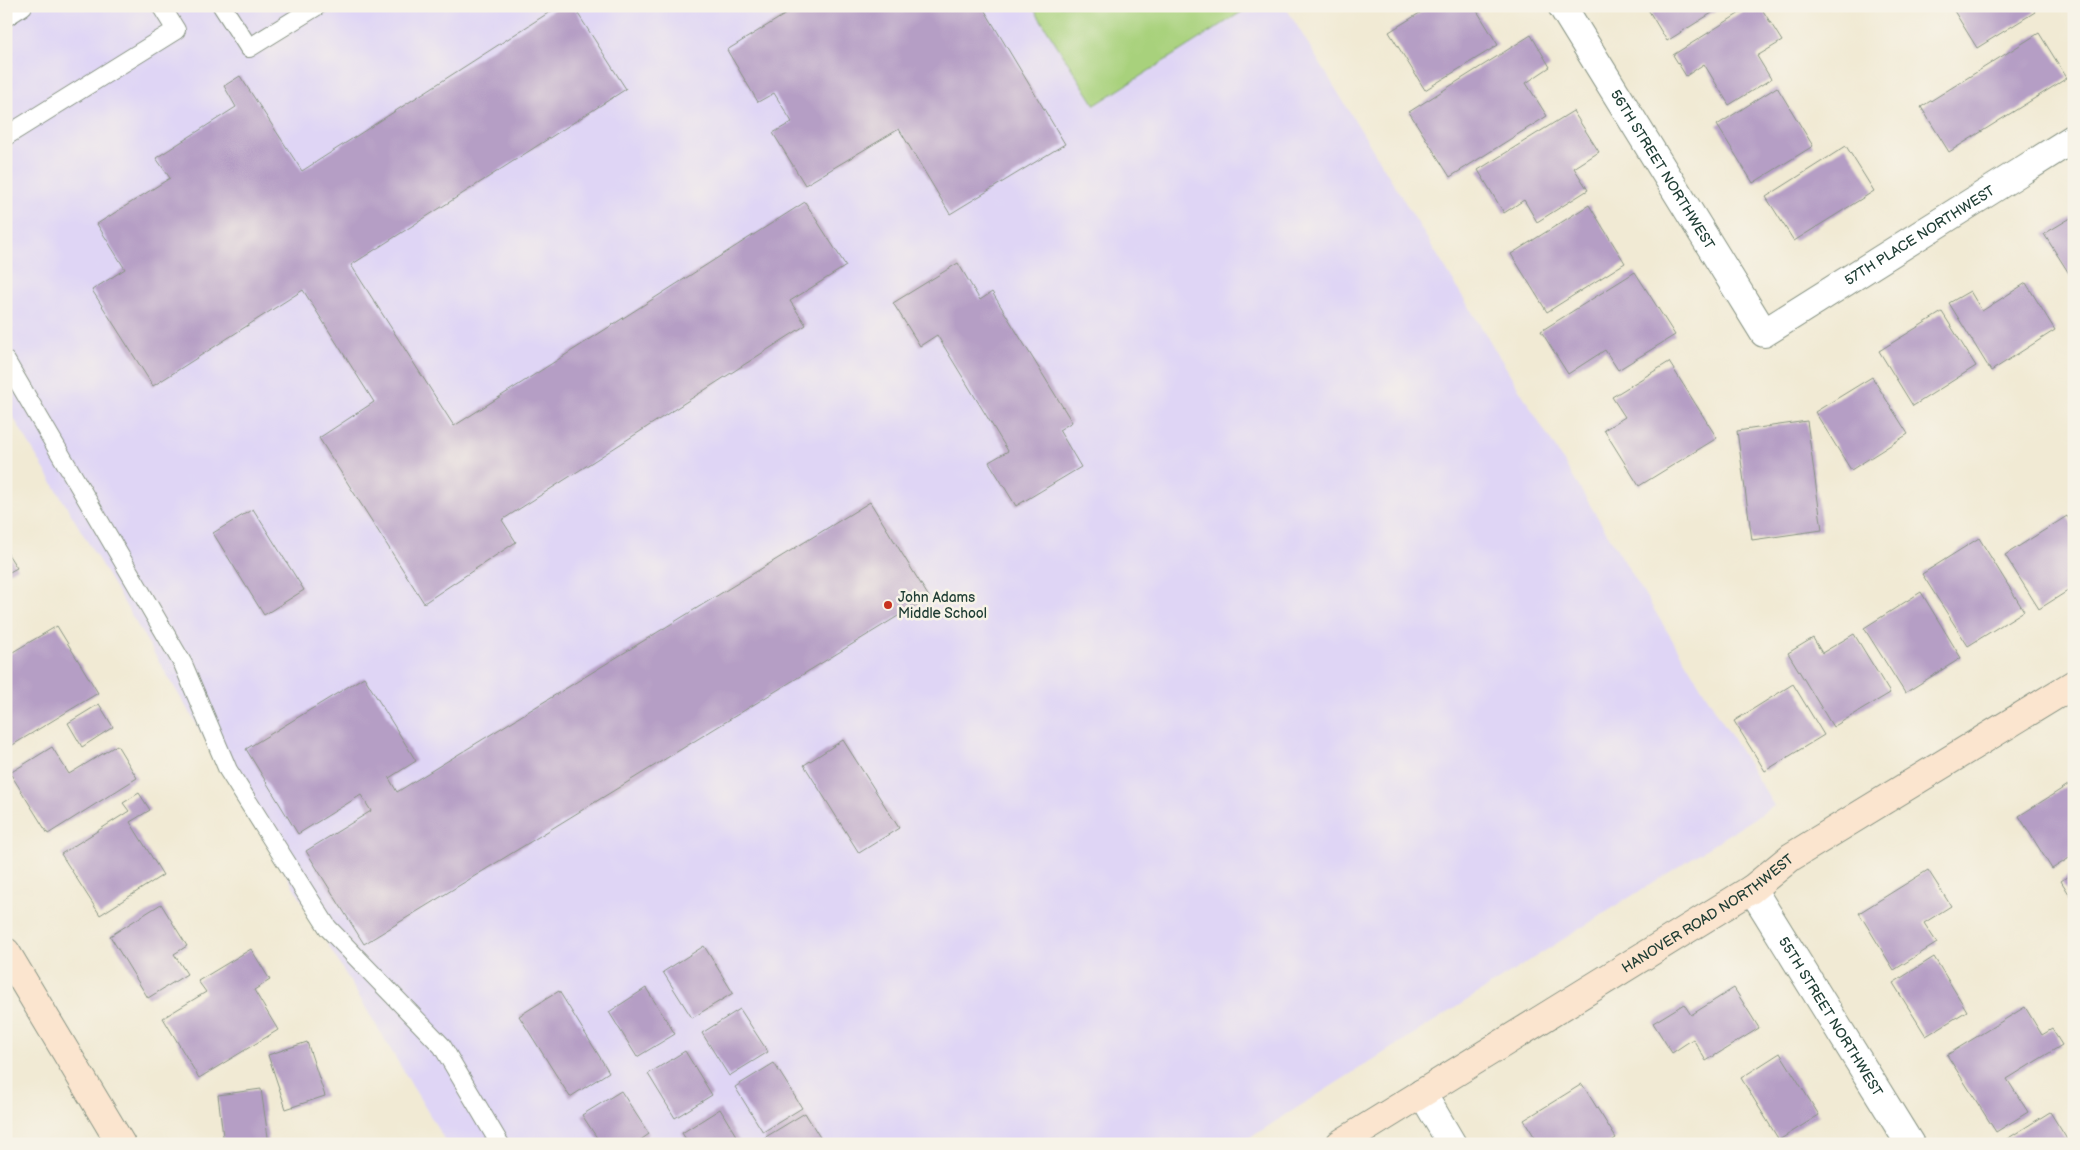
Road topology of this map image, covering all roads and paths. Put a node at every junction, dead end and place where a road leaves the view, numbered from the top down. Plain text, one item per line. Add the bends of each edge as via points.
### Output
1 (23, 6) edge
2 (161, 6) edge
3 (222, 6) edge
4 (317, 6) edge
5 (1562, 6) edge
6 (6, 17) edge
7 (6, 136) edge
8 (2074, 138) edge
9 (1764, 332) joint
10 (6, 361) edge
11 (2074, 684) edge
12 (1752, 889) junction
13 (6, 952) edge
14 (1422, 1093) junction
15 (121, 1144) edge
16 (500, 1144) edge
17 (1340, 1144) edge
18 (1452, 1144) edge
19 (1910, 1144) edge

1 - 6 lane
2 - 7 lane via 176,30
3 - 4 lane via 248,48
5 - 9 street, 56TH STREET NORTHWEST
8 - 9 street, 57TH PLACE NORTHWEST
10 - 16 lane via 183,664 228,770 328,928 442,1046
11 - 12 street, HANOVER ROAD NORTHWEST via 1791,857
12 - 14 street, HANOVER ROAD NORTHWEST
12 - 19 street, 55TH STREET NORTHWEST
13 - 15 street
14 - 17 street, HANOVER ROAD NORTHWEST
14 - 18 street

